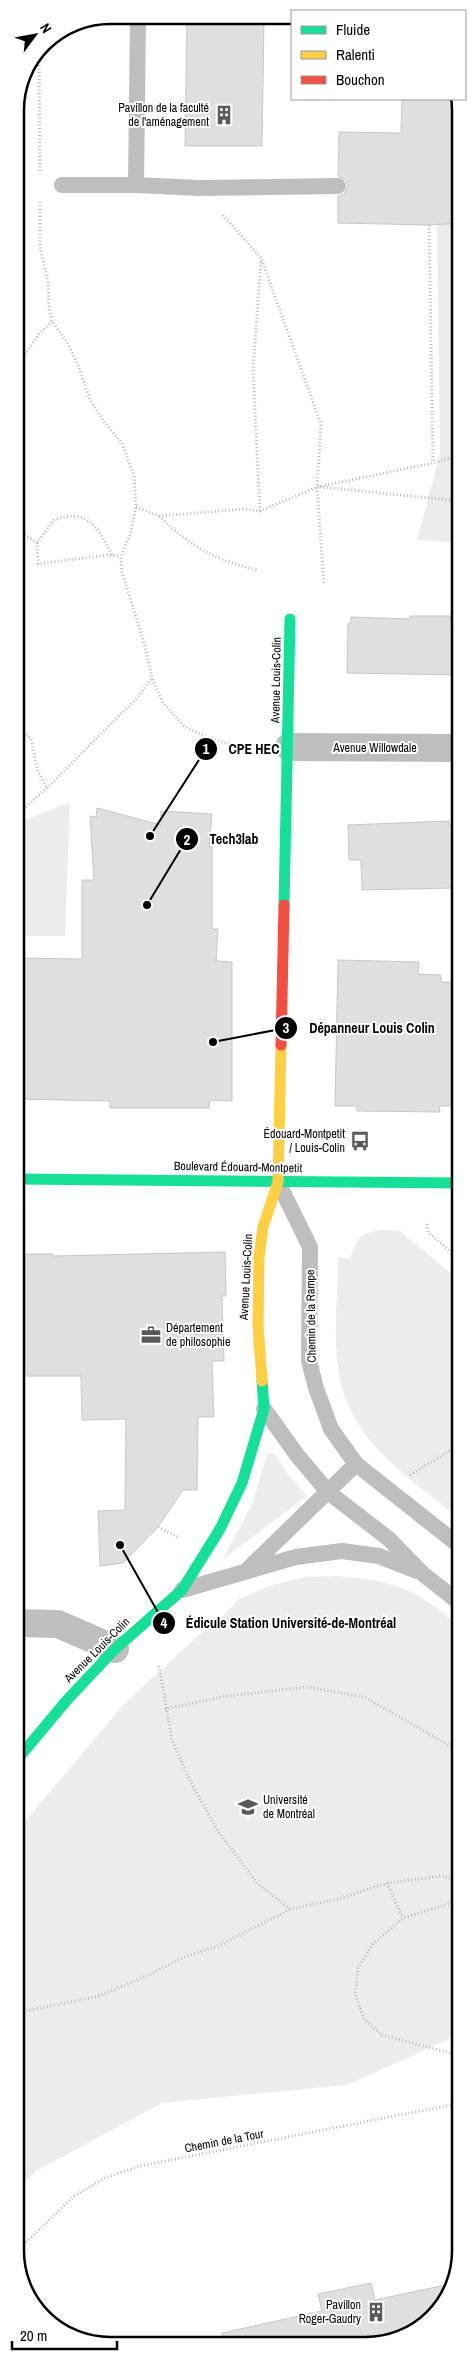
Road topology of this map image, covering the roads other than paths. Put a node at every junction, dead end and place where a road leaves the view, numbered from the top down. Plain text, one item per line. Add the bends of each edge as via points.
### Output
1 (138, 24) edge
2 (62, 185) dead end
3 (136, 185) junction
4 (338, 186) dead end
5 (290, 619) dead end
6 (289, 748) junction
7 (452, 748) edge
8 (24, 1179) edge
9 (278, 1182) junction
10 (452, 1183) edge
11 (264, 1409) junction
12 (356, 1464) junction
13 (328, 1492) junction
14 (452, 1540) edge
15 (246, 1572) junction
16 (424, 1574) junction
17 (182, 1590) junction
18 (452, 1597) edge
19 (24, 1624) edge
20 (115, 1649) junction
21 (24, 1751) edge

1 - 3 lane
2 - 3 lane
3 - 4 lane via 199,188
5 - 6 street, Avenue Louis-Colin
6 - 7 street, Avenue Willowdale
6 - 9 street, Avenue Louis-Colin
8 - 9 street, Boulevard Édouard-Montpetit
9 - 10 street, Boulevard Édouard-Montpetit
9 - 11 street, Avenue Louis-Colin via 263,1227 259,1257 258,1326
9 - 12 lane, Chemin de la Rampe via 310,1247 309,1361 316,1388 330,1429
11 - 13 lane
11 - 17 street, Avenue Louis-Colin via 242,1483 220,1529
12 - 13 lane
12 - 14 lane, Chemin de la Rampe
13 - 15 lane
13 - 16 lane via 389,1539
15 - 16 lane via 296,1558 342,1551 379,1556
15 - 17 lane
16 - 18 lane
17 - 20 street, Avenue Louis-Colin
19 - 20 street via 58,1624
20 - 21 street, Avenue Louis-Colin

